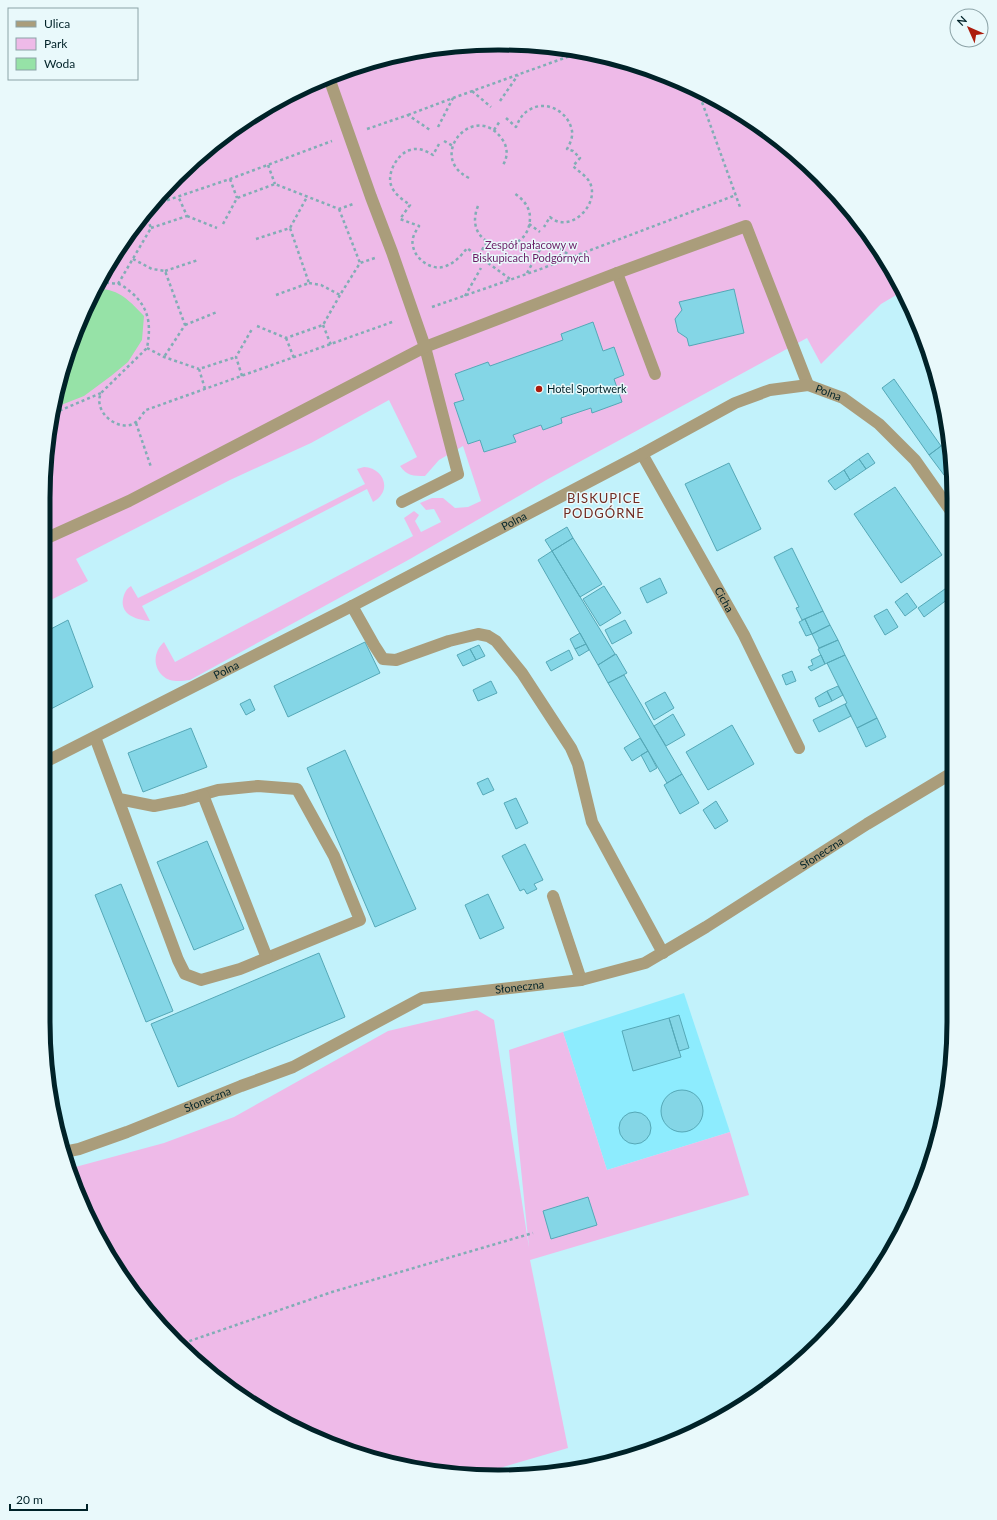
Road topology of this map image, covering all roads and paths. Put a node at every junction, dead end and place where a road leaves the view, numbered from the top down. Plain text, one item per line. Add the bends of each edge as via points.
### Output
1 (569, 56) edge
2 (519, 74) junction
3 (331, 82) edge
4 (472, 91) junction
5 (453, 98) junction
6 (701, 98) edge
7 (500, 101) dead end
8 (491, 106) dead end
9 (408, 115) junction
10 (506, 118) dead end
11 (500, 121) dead end
12 (438, 127) dead end
13 (430, 130) dead end
14 (494, 130) junction
15 (349, 135) junction
16 (444, 141) dead end
17 (439, 144) dead end
18 (453, 146) junction
19 (268, 165) junction
20 (503, 165) dead end
21 (469, 178) dead end
22 (230, 179) junction
23 (275, 184) junction
24 (514, 194) dead end
25 (736, 195) junction
26 (178, 196) junction
27 (307, 197) junction
28 (237, 198) junction
29 (371, 198) junction
30 (162, 202) edge
31 (478, 206) dead end
32 (339, 209) junction
33 (187, 216) junction
34 (148, 219) edge
35 (223, 224) dead end
36 (529, 224) junction
37 (746, 226) junction
38 (544, 227) dead end
39 (151, 228) junction
40 (217, 228) dead end
41 (290, 228) junction
42 (540, 232) dead end
43 (256, 239) dead end
44 (487, 242) junction
45 (550, 242) dead end
46 (542, 246) dead end
47 (482, 250) dead end
48 (392, 252) junction
49 (475, 254) dead end
50 (572, 257) junction
51 (133, 259) junction
52 (198, 260) dead end
53 (360, 262) junction
54 (488, 263) dead end
55 (481, 268) dead end
56 (165, 271) junction
57 (617, 273) junction
58 (527, 274) junction
59 (510, 280) junction
60 (105, 283) edge
61 (118, 284) junction
62 (309, 284) junction
63 (276, 295) dead end
64 (340, 295) junction
65 (465, 296) junction
66 (217, 312) dead end
67 (414, 314) junction
68 (184, 325) junction
69 (324, 325) junction
70 (257, 326) dead end
71 (252, 329) dead end
72 (286, 338) junction
73 (330, 345) junction
74 (425, 347) junction
75 (147, 348) junction
76 (164, 357) junction
77 (236, 357) junction
78 (294, 358) junction
79 (199, 369) junction
80 (655, 374) dead end
81 (242, 376) junction
82 (808, 385) junction
83 (205, 389) junction
84 (101, 393) junction
85 (59, 411) edge
86 (136, 423) junction
87 (642, 454) junction
88 (157, 486) junction
89 (402, 502) dead end
90 (947, 505) edge
91 (50, 537) edge
92 (352, 606) junction
93 (95, 737) junction
94 (799, 748) dead end
95 (50, 760) edge
96 (947, 776) edge
97 (203, 794) junction
98 (119, 799) junction
99 (553, 896) dead end
100 (663, 953) junction
101 (267, 958) junction
102 (581, 980) junction
103 (69, 1151) edge
104 (533, 1233) dead end
105 (185, 1343) edge

1 - 2 path
2 - 4 path
2 - 7 path
3 - 15 street
4 - 5 path
4 - 8 path
5 - 9 path
5 - 12 path
6 - 25 path
9 - 13 path
9 - 15 path
10 - 38 path via 516,127 529,109 536,106 551,107 563,114 572,131 567,149 580,158 573,166 588,180 590,198 587,208 579,218 565,223 554,221 550,217
11 - 14 path
14 - 18 path via 486,126 468,128 456,138
14 - 20 path via 506,146
15 - 19 path
15 - 29 street
16 - 18 path
17 - 49 path via 433,155 424,150 409,150 395,164 390,179 391,186 410,205 400,219 419,226 414,234 412,246 421,260 429,266 447,266 468,248
18 - 21 path via 454,165
19 - 22 path
19 - 23 path
22 - 26 path
22 - 28 path
23 - 27 path
23 - 28 path
24 - 36 path via 521,198 527,207
25 - 37 path
25 - 50 path
26 - 30 path
26 - 33 path
27 - 32 path
27 - 41 path
28 - 35 path
29 - 32 path
29 - 48 street
31 - 44 path via 476,227
32 - 53 path
33 - 39 path
33 - 40 path
34 - 39 path
36 - 42 path
36 - 44 path via 524,236 509,246
37 - 57 street
37 - 82 street
39 - 51 path
41 - 43 path
41 - 62 path
44 - 47 path
45 - 50 path
46 - 58 path
48 - 53 path
48 - 67 street
50 - 58 path
51 - 56 path via 152,269
51 - 61 path
52 - 56 path
53 - 64 path
54 - 59 path
55 - 65 path
56 - 68 path
57 - 74 street
57 - 80 street
58 - 59 path
59 - 65 path
60 - 61 path
61 - 75 path via 134,295 144,307 148,316
62 - 63 path
62 - 64 path via 321,286
64 - 69 path
65 - 67 path
66 - 68 path
67 - 73 path
67 - 74 street
68 - 76 path
69 - 72 path
69 - 73 path
70 - 72 path
71 - 77 path
72 - 78 path
73 - 78 path
74 - 88 street
74 - 89 street via 458,474
75 - 76 path
75 - 84 path
76 - 79 path
77 - 79 path
77 - 81 path
78 - 81 path
79 - 83 path
81 - 83 path
82 - 87 street, Polna via 770,390 735,403
82 - 90 street, Polna via 843,398 879,424 915,460
83 - 86 path via 146,410
84 - 85 path
84 - 86 path via 98,400 100,408 110,420 125,425
86 - 88 path
87 - 92 street, Polna
87 - 94 street, Cicha via 744,635
88 - 91 street
92 - 93 street, Polna
92 - 100 street via 383,659 396,660 449,641 478,634 496,640 522,673 571,748 578,764 592,822
93 - 95 street, Polna
93 - 98 street
96 - 100 street, Słoneczna
97 - 98 street via 154,806
97 - 101 street
97 - 101 street via 258,786 297,789 334,856 360,920
98 - 101 street via 185,974 202,980
99 - 102 street
100 - 102 street, Słoneczna via 645,964
102 - 103 street, Słoneczna via 422,998 293,1067 127,1132
104 - 105 path via 332,1292

